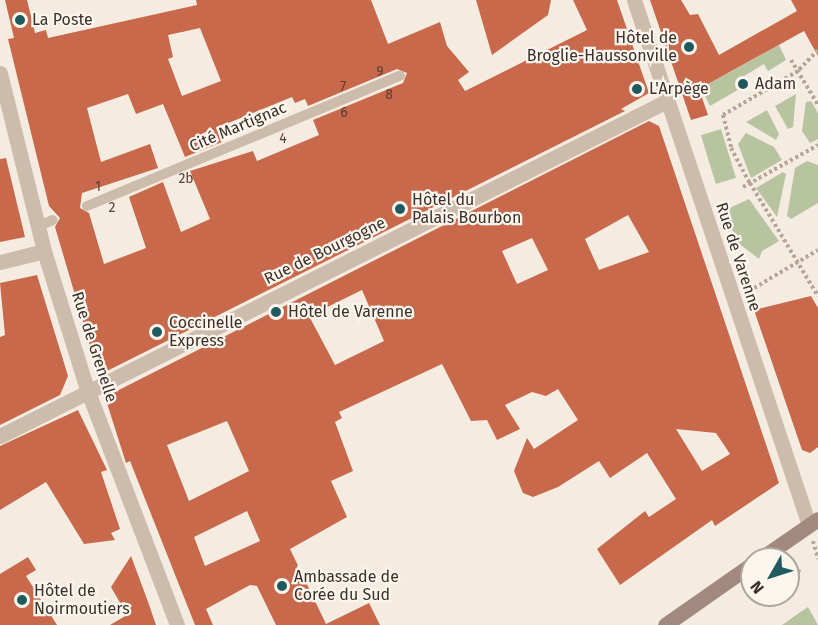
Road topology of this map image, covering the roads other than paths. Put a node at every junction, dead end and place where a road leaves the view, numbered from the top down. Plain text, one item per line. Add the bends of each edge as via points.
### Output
1 (633, 0) edge
2 (0, 73) edge
3 (400, 76) dead end
4 (2, 93) edge
5 (667, 101) junction
6 (87, 206) dead end
7 (53, 220) dead end
8 (37, 227) junction
9 (44, 251) junction
10 (0, 262) edge
11 (87, 389) junction
12 (0, 436) edge
13 (813, 522) edge
14 (777, 547) edge
15 (740, 572) edge
16 (177, 625) edge
17 (665, 625) edge

1 - 5 street, Rue de Varenne
2 - 4 street, Rue de Grenelle
3 - 6 lane, Cité Martignac
4 - 8 street, Rue de Grenelle
5 - 11 street, Rue de Bourgogne
5 - 13 street, Rue de Varenne
7 - 8 lane
8 - 9 street, Rue de Grenelle
9 - 10 street
9 - 11 street, Rue de Grenelle
11 - 12 street, Rue de Bourgogne
11 - 16 street, Rue de Grenelle
13 - 14 main road
15 - 17 main road

